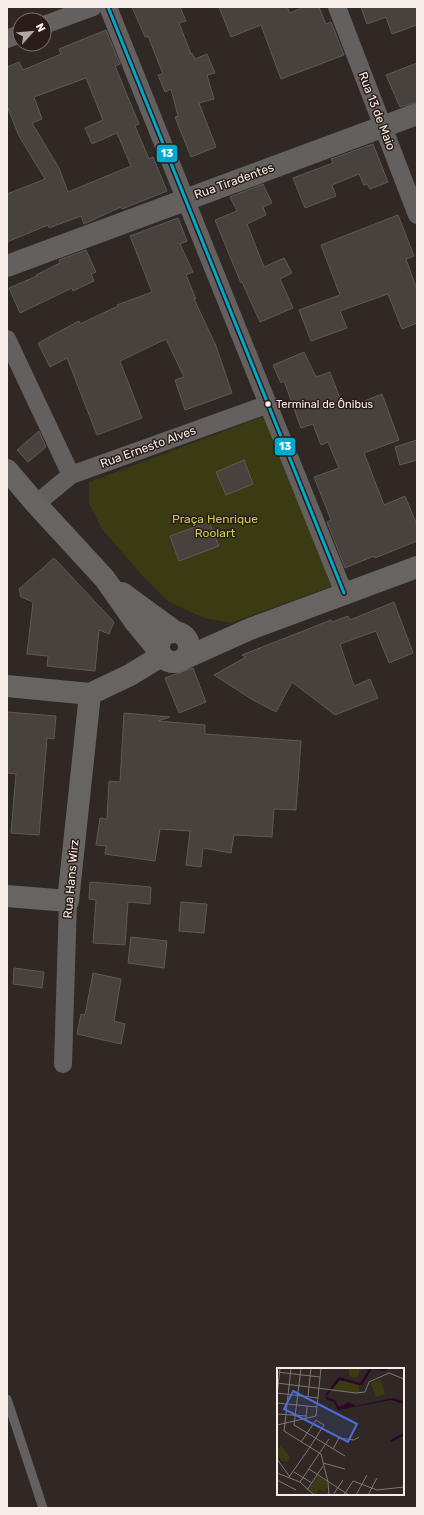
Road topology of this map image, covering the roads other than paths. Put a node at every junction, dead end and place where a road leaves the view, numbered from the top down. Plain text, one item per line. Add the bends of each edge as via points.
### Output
1 (93, 7) edge
2 (108, 7) edge
3 (337, 7) edge
4 (52, 22) edge
5 (417, 114) edge
6 (383, 127) junction
7 (184, 199) junction
8 (417, 215) edge
9 (7, 266) edge
10 (7, 340) edge
11 (269, 404) junction
12 (7, 470) edge
13 (71, 475) junction
14 (36, 504) junction
15 (417, 567) edge
16 (105, 580) junction
17 (344, 593) junction
18 (135, 622) junction
19 (250, 628) junction
20 (176, 631) junction
21 (167, 656) junction
22 (130, 675) junction
23 (7, 686) edge
24 (90, 694) junction
25 (7, 896) edge
26 (68, 901) junction
27 (63, 1064) dead end
28 (7, 1399) edge
29 (43, 1508) edge

1 - 4 street
2 - 7 street
3 - 6 street, Rua 13 de Maio
5 - 6 street, Rua Tiradentes
6 - 7 street, Rua Tiradentes
6 - 8 street, Rua 13 de Maio
7 - 9 street, Rua Tiradentes
7 - 11 street
10 - 13 street
11 - 13 street, Rua Ernesto Alves
11 - 17 street
12 - 14 main road
13 - 14 street, Rua Ernesto Alves
14 - 16 main road
15 - 17 main road
16 - 18 main road
16 - 20 main road
17 - 19 main road
18 - 21 main road
18 - 22 main road via 140,652
19 - 20 main road via 228,633
19 - 21 main road
20 - 21 main road via 168,632 160,639
21 - 22 main road
22 - 24 main road
23 - 24 main road
24 - 26 main road, Rua Hans Wirz
25 - 26 main road
26 - 27 street, Rua Hans Wirz
28 - 29 lane

